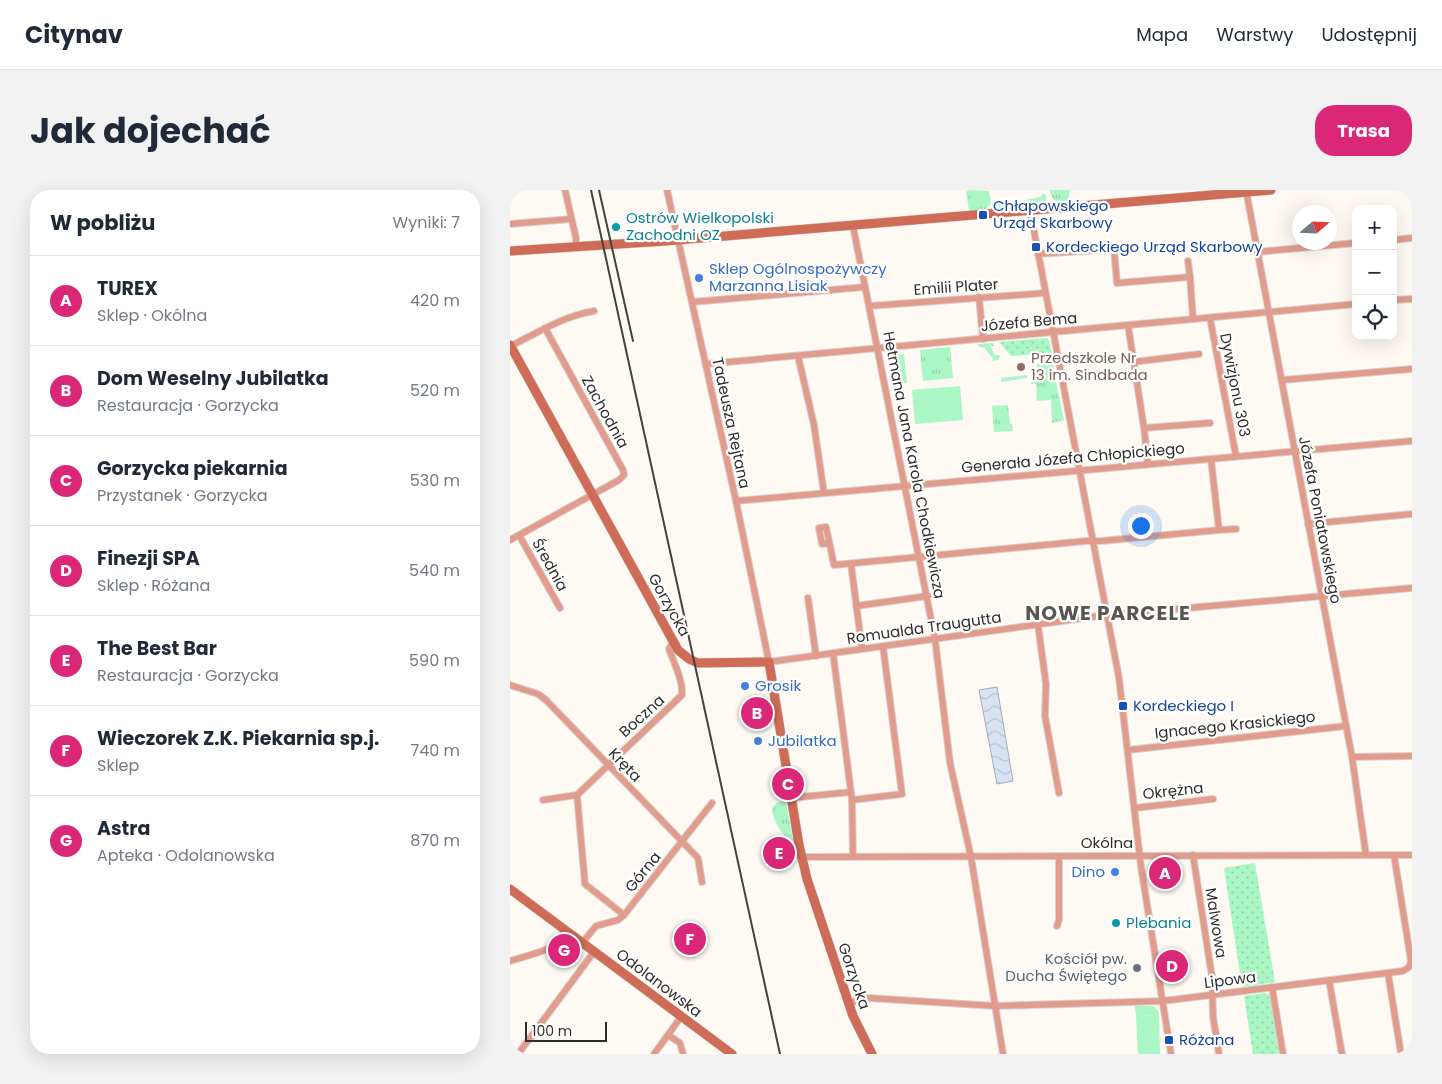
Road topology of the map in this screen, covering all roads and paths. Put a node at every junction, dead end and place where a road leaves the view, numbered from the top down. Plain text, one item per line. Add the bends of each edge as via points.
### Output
1 (514, 190) edge
2 (565, 190) edge
3 (667, 190) edge
4 (1271, 190) edge
5 (1246, 191) edge
6 (510, 192) edge
7 (1030, 210) junction
8 (571, 220) junction
9 (510, 224) edge
10 (853, 226) junction
11 (1412, 238) edge
12 (678, 240) junction
13 (1397, 240) edge
14 (1352, 243) edge
15 (576, 247) junction
16 (510, 251) edge
17 (1257, 252) junction
18 (1038, 254) junction
19 (1188, 261) dead end
20 (1190, 277) junction
21 (865, 287) junction
22 (1045, 293) junction
23 (979, 297) junction
24 (1412, 299) edge
25 (1397, 300) edge
26 (692, 302) junction
27 (1352, 304) edge
28 (869, 306) junction
29 (594, 311) dead end
30 (1268, 312) junction
31 (1210, 318) junction
32 (1193, 320) junction
33 (1128, 325) junction
34 (545, 328) junction
35 (1053, 332) junction
36 (983, 339) junction
37 (510, 346) edge
38 (878, 349) junction
39 (1199, 354) dead end
40 (798, 356) junction
41 (1133, 362) junction
42 (706, 364) junction
43 (1412, 369) edge
44 (1282, 380) junction
45 (1210, 423) dead end
46 (1144, 428) junction
47 (1412, 441) edge
48 (1294, 451) junction
49 (1236, 456) junction
50 (1211, 458) junction
51 (1148, 464) junction
52 (1079, 470) junction
53 (905, 486) junction
54 (824, 493) junction
55 (593, 495) junction
56 (736, 501) junction
57 (1412, 514) edge
58 (1308, 524) junction
59 (1236, 529) dead end
60 (1219, 530) junction
61 (519, 535) junction
62 (510, 540) edge
63 (1093, 541) junction
64 (829, 543) dead end
65 (919, 557) junction
66 (851, 564) junction
67 (1412, 588) edge
68 (928, 596) junction
69 (1322, 596) junction
70 (808, 598) dead end
71 (856, 606) junction
72 (560, 608) dead end
73 (1107, 616) junction
74 (1038, 625) junction
75 (936, 639) junction
76 (673, 642) junction
77 (883, 646) junction
78 (862, 649) junction
79 (833, 653) junction
80 (816, 656) junction
81 (768, 662) junction
82 (510, 685) edge
83 (1346, 726) junction
84 (1128, 750) junction
85 (1412, 756) edge
86 (1352, 757) junction
87 (607, 765) junction
88 (851, 792) junction
89 (1059, 793) dead end
90 (577, 794) junction
91 (791, 798) junction
92 (1213, 799) dead end
93 (543, 800) dead end
94 (852, 800) junction
95 (712, 803) dead end
96 (1135, 808) junction
97 (683, 842) junction
98 (1193, 855) junction
99 (1366, 855) junction
100 (1394, 855) junction
101 (1412, 855) edge
102 (1059, 856) junction
103 (1140, 856) junction
104 (802, 857) junction
105 (853, 857) junction
106 (972, 857) junction
107 (702, 882) dead end
108 (510, 889) edge
109 (624, 915) junction
110 (1057, 926) dead end
111 (571, 934) junction
112 (582, 943) junction
113 (594, 952) junction
114 (510, 961) edge
115 (1388, 973) junction
116 (1329, 980) junction
117 (1272, 987) junction
118 (1213, 995) junction
119 (1163, 1001) junction
120 (848, 1003) junction
121 (995, 1006) junction
122 (681, 1016) junction
123 (668, 1035) junction
124 (518, 1054) edge
125 (654, 1054) edge
126 (683, 1054) edge
127 (732, 1054) edge
128 (872, 1054) edge
129 (1002, 1054) edge
130 (1171, 1054) edge
131 (1219, 1054) edge
132 (1283, 1054) edge
133 (1342, 1054) edge
134 (1401, 1054) edge

1 - 6 street
2 - 8 street
3 - 12 street, Tadeusza Rejtana
4 - 5 street
5 - 7 street
5 - 17 street, Józefa Poniatowskiego
7 - 10 street
7 - 18 street
8 - 9 street
8 - 15 street
10 - 12 street
10 - 21 street, Hetmana Jana Karola Chodkiewicza
11 - 13 street
12 - 15 street
12 - 26 street, Tadeusza Rejtana
14 - 17 street
15 - 16 street
17 - 30 street, Józefa Poniatowskiego
18 - 20 street via 1114,249 1117,283
18 - 22 street
19 - 20 street
20 - 32 street
21 - 26 street
21 - 28 street, Hetmana Jana Karola Chodkiewicza
22 - 23 street, Emilii Plater
22 - 35 street
23 - 28 street, Emilii Plater
23 - 36 street
24 - 25 street
26 - 42 street, Tadeusza Rejtana
27 - 30 street, Józefa Bema
28 - 38 street, Hetmana Jana Karola Chodkiewicza
29 - 34 street via 577,313
30 - 31 street, Józefa Bema
30 - 44 street, Józefa Poniatowskiego
31 - 32 street, Józefa Bema
31 - 49 street, Dywizjonu 303
32 - 33 street, Józefa Bema
33 - 35 street, Józefa Bema
33 - 41 street
34 - 37 street
34 - 55 street, Zachodnia via 623,470 622,478
35 - 36 street, Józefa Bema
35 - 52 street
36 - 38 street, Józefa Bema
37 - 55 street, Gorzycka
38 - 40 street, Józefa Bema
38 - 53 street, Hetmana Jana Karola Chodkiewicza
39 - 41 street
40 - 42 street, Józefa Bema
40 - 54 street via 814,426
41 - 46 street
42 - 56 street, Tadeusza Rejtana
43 - 44 street
44 - 48 street, Józefa Poniatowskiego
45 - 46 street
46 - 51 street
47 - 48 street, Generała Józefa Chłopickiego
48 - 49 street, Generała Józefa Chłopickiego
48 - 58 street, Józefa Poniatowskiego
49 - 50 street, Generała Józefa Chłopickiego
50 - 51 street, Generała Józefa Chłopickiego
50 - 60 street
51 - 52 street, Generała Józefa Chłopickiego
52 - 53 street, Generała Józefa Chłopickiego
52 - 63 street
53 - 54 street, Generała Józefa Chłopickiego
53 - 65 street, Hetmana Jana Karola Chodkiewicza
54 - 56 street, Generała Józefa Chłopickiego
55 - 61 street
55 - 76 street, Gorzycka
56 - 81 street, Tadeusza Rejtana
57 - 58 street
58 - 69 street, Józefa Poniatowskiego
59 - 60 street
60 - 63 street
61 - 62 street
61 - 72 street, Średnia
63 - 65 street
63 - 73 street
64 - 66 street via 834,565
65 - 66 street
65 - 68 street, Hetmana Jana Karola Chodkiewicza
66 - 71 street
67 - 69 street, Romualda Traugutta
68 - 71 street
68 - 75 street, Hetmana Jana Karola Chodkiewicza
69 - 73 street, Romualda Traugutta
69 - 83 street, Józefa Poniatowskiego
70 - 80 street
71 - 78 street
73 - 74 street, Romualda Traugutta
73 - 84 street
74 - 75 street, Romualda Traugutta
74 - 89 street via 1046,684 1045,716
75 - 77 street, Romualda Traugutta
75 - 106 street, Hetmana Jana Karola Chodkiewicza via 950,763
76 - 81 street, Gorzycka via 684,656 698,663
76 - 87 street, Boczna via 669,650 682,695
77 - 78 street, Romualda Traugutta
77 - 94 street via 902,794
78 - 79 street, Romualda Traugutta
79 - 80 street, Romualda Traugutta
79 - 88 street
80 - 81 street, Romualda Traugutta
81 - 91 street, Gorzycka
82 - 87 street, Kręta via 546,700
83 - 84 street, Ignacego Krasickiego
83 - 86 street, Józefa Poniatowskiego
84 - 96 street
85 - 86 street
86 - 99 street, Józefa Poniatowskiego
87 - 90 street, Boczna
87 - 97 street, Kręta
88 - 91 street
88 - 94 street
90 - 93 street
90 - 109 street via 585,884
91 - 104 street, Gorzycka
92 - 96 street, Okrężna
94 - 105 street
95 - 97 street, Górna
96 - 103 street
97 - 107 street, Kręta via 698,858
97 - 109 street, Górna
98 - 99 street, Okólna
98 - 103 street, Okólna
98 - 118 street, Malwowa
99 - 100 street, Okólna
100 - 101 street, Okólna
100 - 115 street, Lipowa via 1411,961 1409,967
102 - 103 street, Okólna
102 - 106 street, Okólna
102 - 110 street
103 - 119 street
104 - 105 street, Okólna
104 - 120 street, Gorzycka
105 - 106 street, Okólna
106 - 121 street, Hetmana Jana Karola Chodkiewicza
108 - 111 street, Odolanowska
109 - 112 street, Górna via 596,926
111 - 112 street, Odolanowska
111 - 114 street via 566,940
112 - 113 street, Odolanowska
113 - 122 street, Odolanowska
113 - 124 street
115 - 116 street, Lipowa
115 - 134 street
116 - 117 street, Lipowa
116 - 133 street
117 - 118 street, Lipowa
117 - 132 street
118 - 119 street, Lipowa
118 - 131 street, Malwowa
119 - 121 street, Lipowa
119 - 130 street
120 - 121 street, Lipowa via 877,998
120 - 128 street, Gorzycka
121 - 129 street, Hetmana Jana Karola Chodkiewicza
122 - 123 street
122 - 127 street, Odolanowska
123 - 125 street
123 - 126 street via 680,1043

